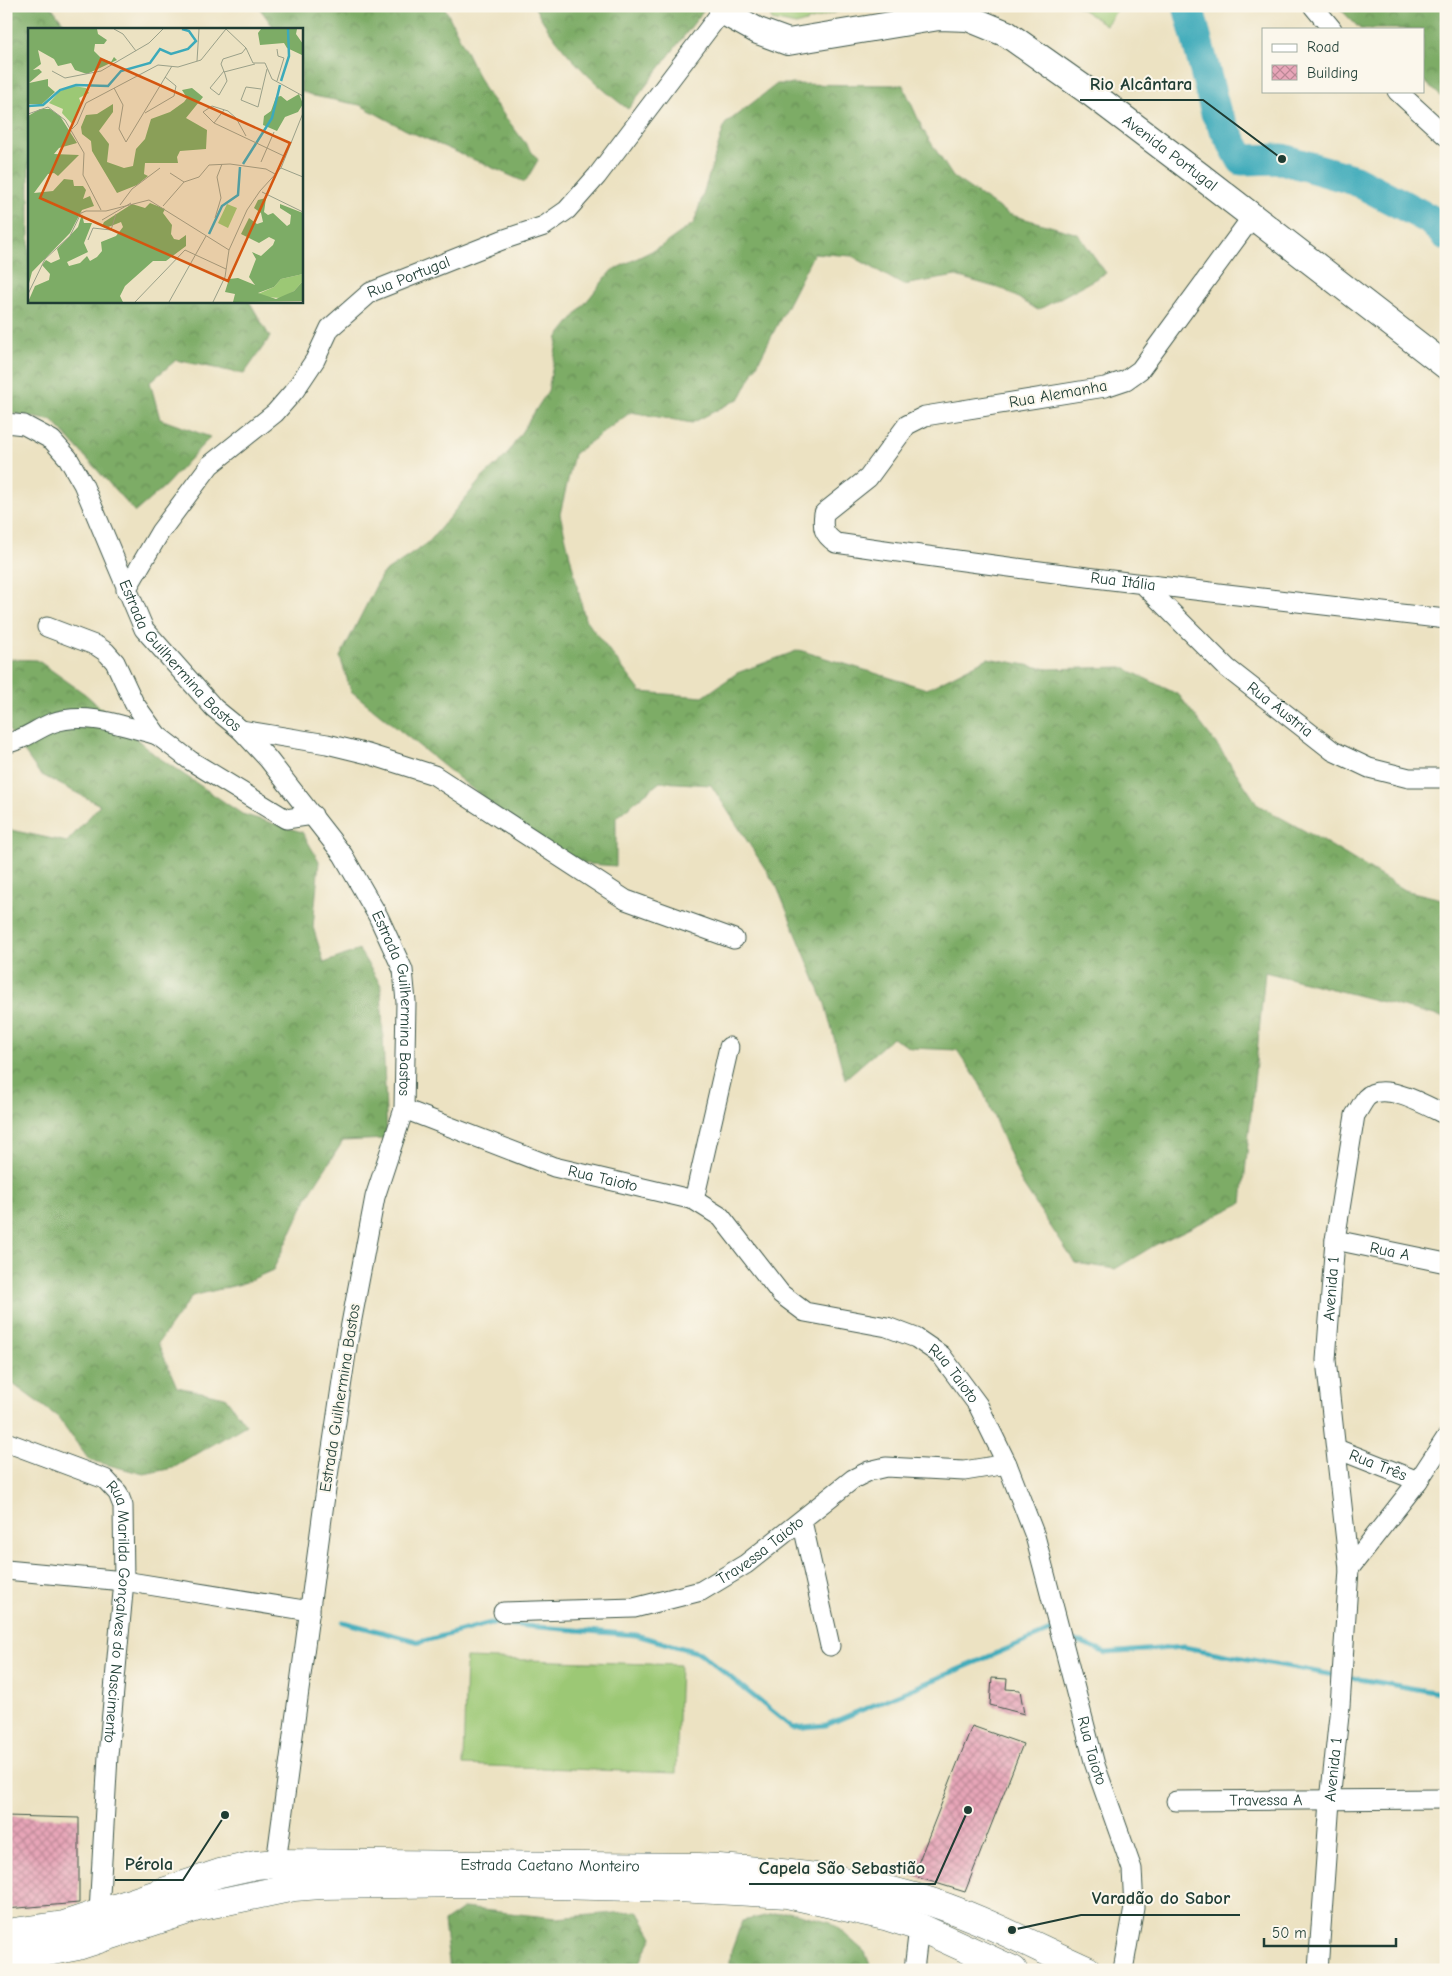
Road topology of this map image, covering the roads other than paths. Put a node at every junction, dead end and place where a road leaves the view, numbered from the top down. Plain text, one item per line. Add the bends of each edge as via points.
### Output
1 (1313, 6) edge
2 (723, 9) edge
3 (1331, 28) edge
4 (1398, 92) edge
5 (1446, 136) edge
6 (1252, 217) junction
7 (1446, 366) edge
8 (6, 424) edge
9 (824, 513) joint
10 (1143, 584) junction
11 (126, 590) junction
12 (1446, 619) edge
13 (47, 627) dead end
14 (241, 730) junction
15 (157, 735) junction
16 (6, 743) edge
17 (1446, 778) edge
18 (313, 816) junction
19 (734, 939) dead end
20 (729, 1047) dead end
21 (404, 1109) junction
22 (1446, 1115) edge
23 (694, 1200) junction
24 (1335, 1240) junction
25 (1446, 1264) edge
26 (1446, 1438) edge
27 (6, 1442) edge
28 (1337, 1448) junction
29 (1007, 1464) junction
30 (1418, 1481) junction
31 (802, 1521) junction
32 (1349, 1569) junction
33 (6, 1570) edge
34 (124, 1581) junction
35 (310, 1611) junction
36 (503, 1612) dead end
37 (830, 1646) dead end
38 (1446, 1799) edge
39 (1176, 1801) dead end
40 (1330, 1801) junction
41 (276, 1863) junction
42 (99, 1912) junction
43 (919, 1927) junction
44 (6, 1933) edge
45 (6, 1957) edge
46 (914, 1970) edge
47 (1012, 1970) edge
48 (1086, 1970) edge
49 (1123, 1970) edge
50 (1318, 1970) edge

1 - 3 street
2 - 6 street, Avenida Portugal via 758,32 788,42 939,18 968,18 1014,39 1092,94
2 - 11 street, Rua Portugal via 597,176 566,210 544,226 371,292 330,328 315,360 275,413 210,465 160,532
4 - 5 street
6 - 7 street, Avenida Portugal
6 - 9 street, Rua Alemanha via 1140,370 1126,380 1105,387 925,416 907,425 868,478
8 - 11 street, Estrada Guilhermina Bastos via 24,425 52,440 68,458
9 - 10 street, Rua Itália via 822,526 826,535 836,543
10 - 12 street, Rua Itália
10 - 17 street, Rua Áustria via 1227,668 1333,751 1369,768 1408,778
11 - 14 street, Estrada Guilhermina Bastos via 144,629 169,660 214,708
13 - 15 street via 106,652 115,662 134,703
14 - 18 street, Estrada Guilhermina Bastos via 268,758
14 - 19 street via 327,744 434,775 626,900
15 - 16 street via 78,717 52,723
15 - 18 street via 204,770 286,819
18 - 21 street, Estrada Guilhermina Bastos via 344,855 378,916 402,970 406,1002
20 - 23 street
21 - 23 street, Rua Taioto via 554,1167
21 - 35 street, Estrada Guilhermina Bastos via 375,1197 348,1340
22 - 24 street, Avenida 1 via 1388,1092 1377,1092 1366,1098 1355,1115
23 - 29 street, Rua Taioto via 722,1217 781,1294 805,1312 887,1327 916,1338 941,1355 978,1405
24 - 25 street, Rua A
24 - 28 street, Avenida 1 via 1326,1360
26 - 30 street
27 - 34 street, Rua Marilda Gonçalves do Nascimento via 105,1479 118,1493 123,1506
28 - 30 street, Rua Três
28 - 32 street, Avenida 1
29 - 31 street, Travessa Taioto via 964,1471 886,1467 869,1471 853,1479
29 - 49 street, Rua Taioto via 1035,1536 1095,1765 1132,1869 1134,1908
30 - 32 street
31 - 36 street, Travessa Taioto via 746,1564 701,1590 634,1608
31 - 37 street
32 - 40 street, Avenida 1
33 - 34 street
34 - 35 street
34 - 42 street, Rua Marilda Gonçalves do Nascimento via 108,1756
35 - 41 street, Estrada Guilhermina Bastos
38 - 40 street, Travessa A
39 - 40 street, Travessa A
40 - 50 street, Avenida 1
41 - 42 main road, Estrada Caetano Monteiro via 220,1873
41 - 48 main road, Estrada Caetano Monteiro via 700,1867 847,1881 919,1898
42 - 44 main road, Estrada Caetano Monteiro via 64,1925
43 - 45 main road, Estrada Caetano Monteiro via 787,1894 470,1883 320,1885 270,1891 198,1907 78,1946
43 - 46 street
43 - 47 main road, Estrada Caetano Monteiro

